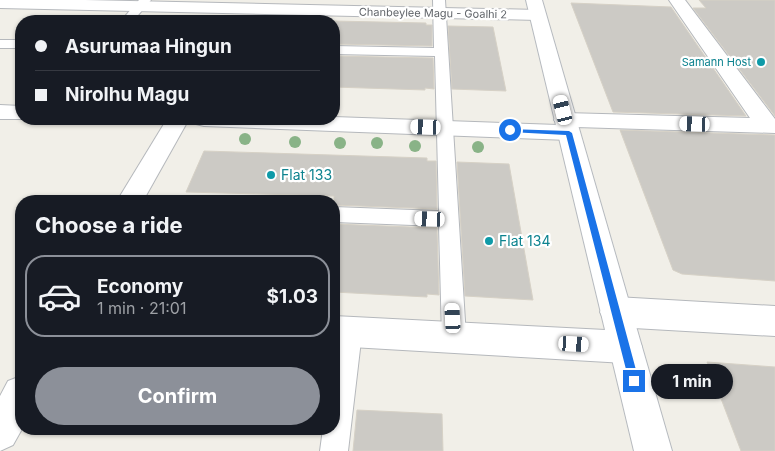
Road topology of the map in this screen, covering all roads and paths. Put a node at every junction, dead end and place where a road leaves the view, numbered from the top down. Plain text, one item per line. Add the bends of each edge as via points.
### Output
1 (677, 0) edge
2 (0, 1) edge
3 (143, 3) edge
4 (440, 7) edge
5 (536, 8) edge
6 (237, 10) edge
7 (132, 15) edge
8 (0, 44) edge
9 (15, 44) edge
10 (340, 50) edge
11 (442, 52) junction
12 (0, 112) edge
13 (15, 113) edge
14 (340, 124) edge
15 (174, 125) edge
16 (567, 126) junction
17 (771, 126) edge
18 (445, 128) junction
19 (134, 195) edge
20 (340, 215) edge
21 (449, 219) junction
22 (616, 312) junction
23 (775, 321) edge
24 (342, 331) edge
25 (454, 337) junction
26 (625, 346) junction
27 (340, 361) edge
28 (15, 405) edge
29 (0, 432) edge
30 (335, 435) edge
31 (334, 451) edge
32 (653, 451) edge

1 - 17 street
2 - 3 street, Chanbeylee Magu - Goalhi 2
3 - 6 street, Chanbeylee Magu - Goalhi 2
3 - 7 lane
4 - 5 street, Chanbeylee Magu - Goalhi 2
4 - 6 street, Chanbeylee Magu - Goalhi 2
4 - 11 lane
5 - 16 street
8 - 9 lane
10 - 11 lane
11 - 18 lane
12 - 13 street
14 - 18 street
15 - 19 street
16 - 17 street
16 - 18 street
16 - 22 street
18 - 21 lane
20 - 21 lane
21 - 25 lane
22 - 23 street
22 - 26 street
24 - 25 street
24 - 27 lane
25 - 26 street
26 - 32 street
28 - 29 street
30 - 31 lane

